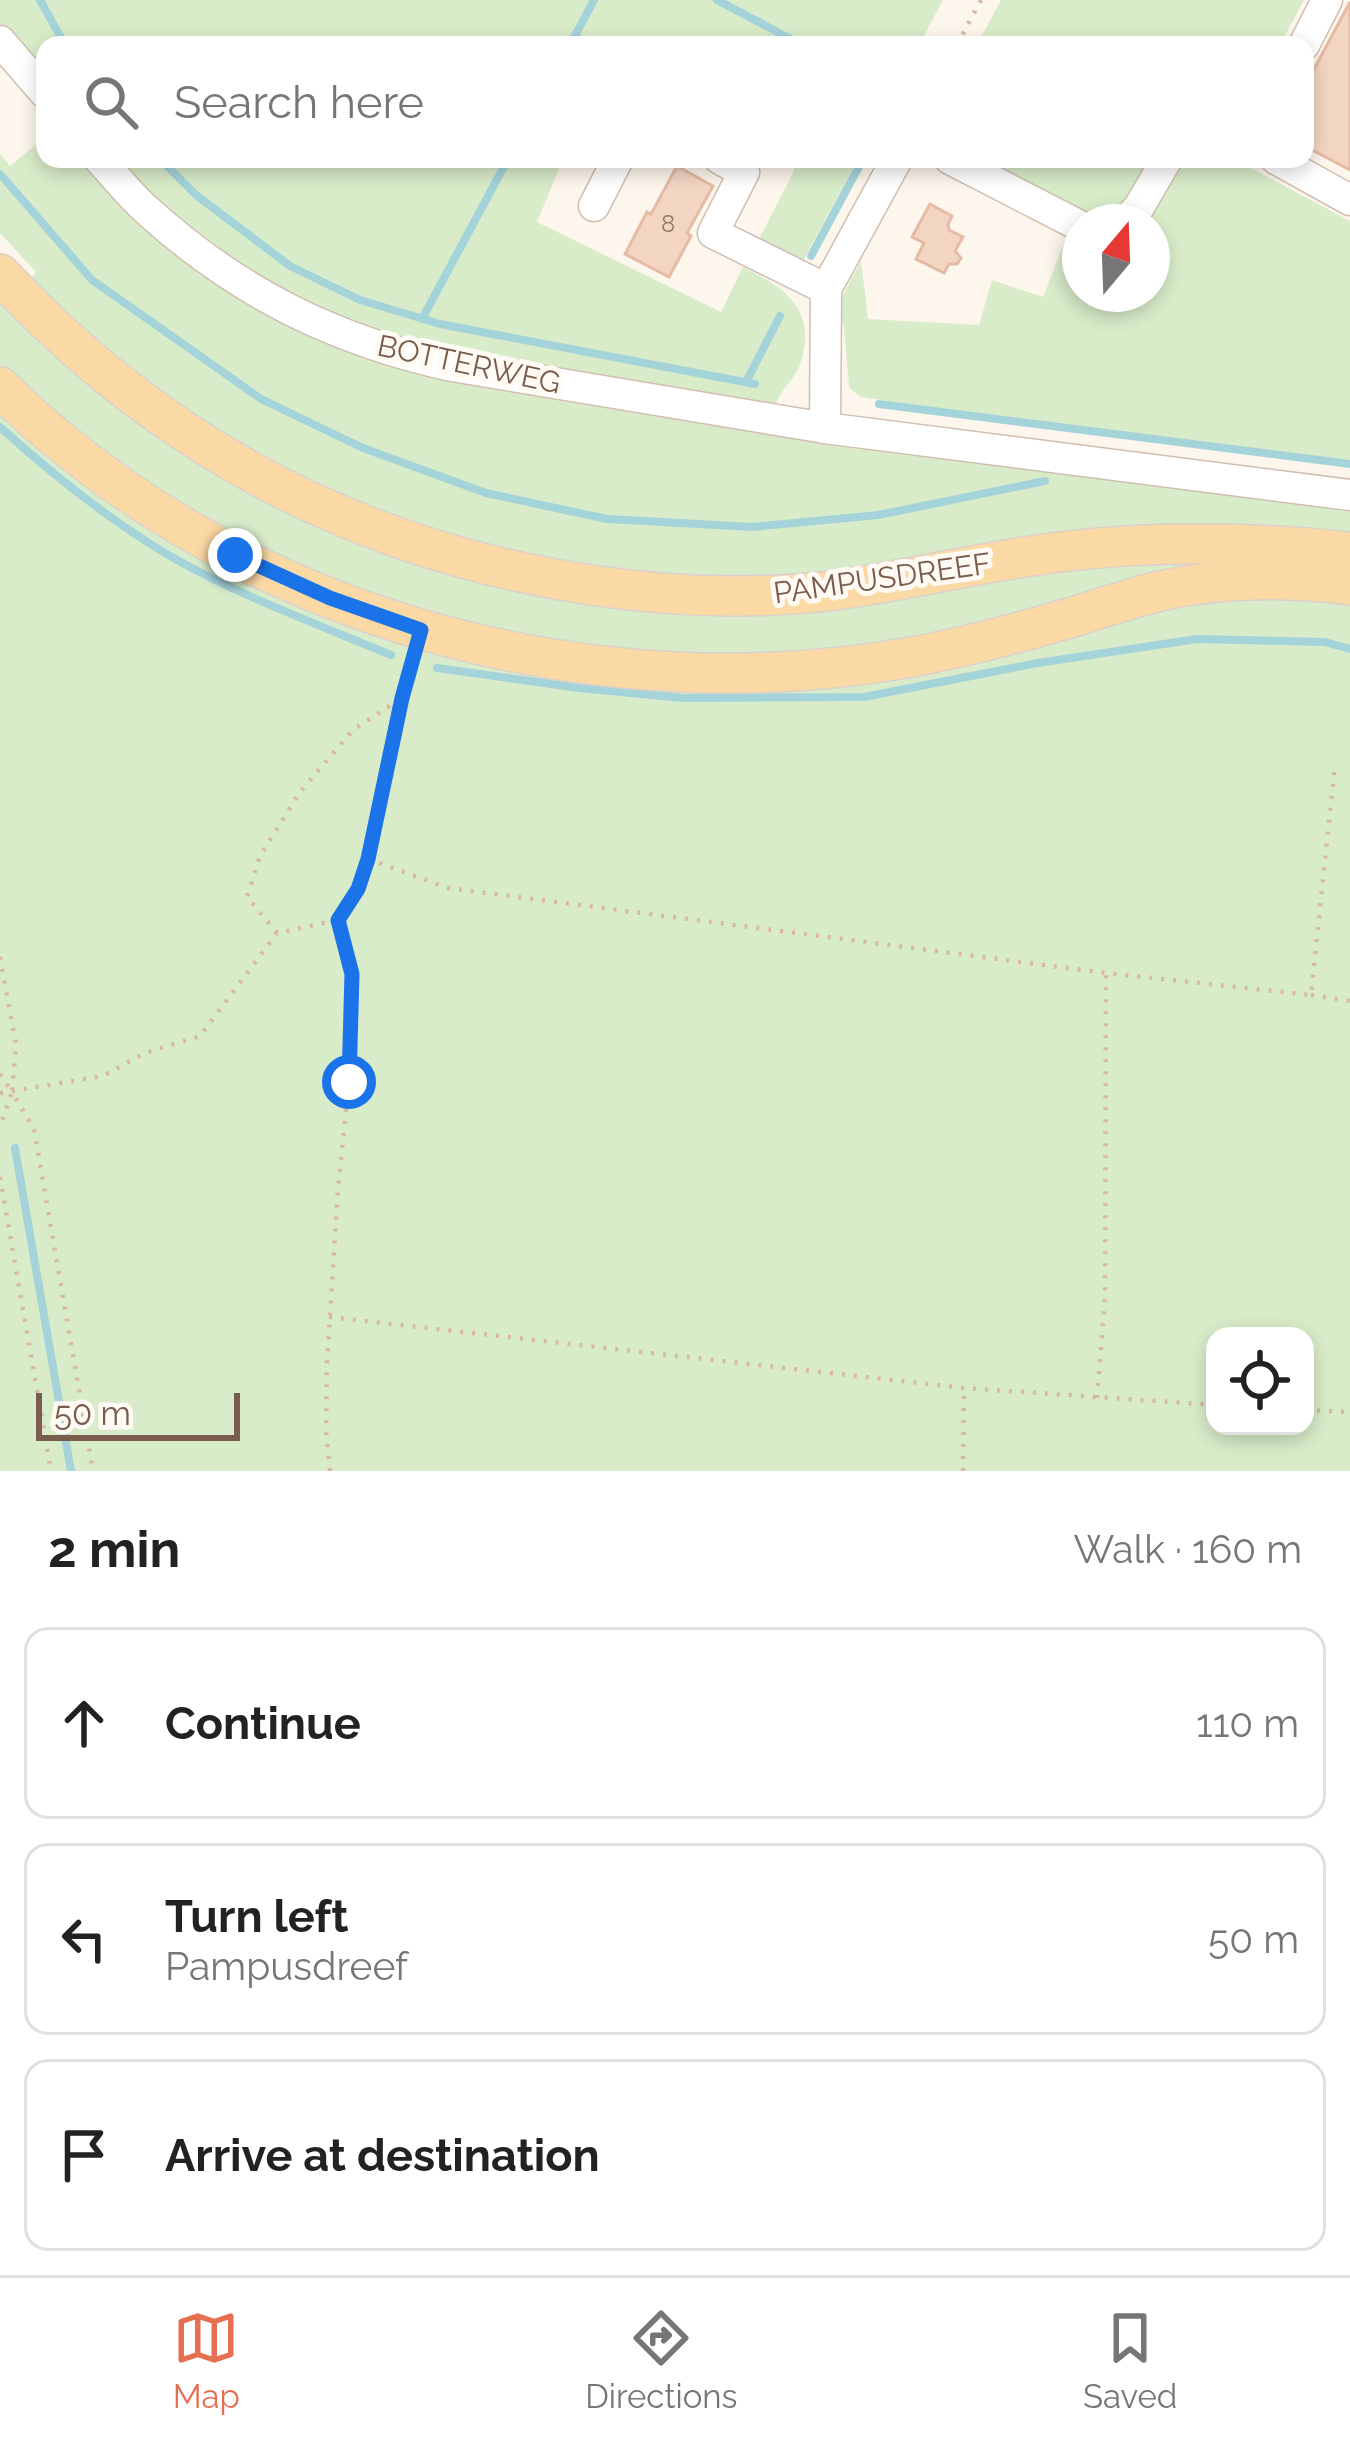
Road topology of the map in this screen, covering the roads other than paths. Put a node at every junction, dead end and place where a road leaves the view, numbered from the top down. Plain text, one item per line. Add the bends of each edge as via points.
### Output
1 (1327, 0) edge
2 (1309, 36) edge
3 (0, 40) edge
4 (36, 82) edge
5 (107, 168) edge
6 (613, 168) edge
7 (737, 168) edge
8 (892, 168) edge
9 (967, 168) edge
10 (1162, 168) edge
11 (1292, 168) edge
12 (1350, 200) edge
13 (1141, 204) edge
14 (594, 206) dead end
15 (1062, 217) edge
16 (0, 274) edge
17 (826, 290) junction
18 (0, 387) edge
19 (825, 428) junction
20 (1350, 495) edge
21 (1350, 552) edge
22 (1350, 585) edge

1 - 2 street
3 - 4 street
5 - 19 street, BOTTERWEG via 200,253 259,296 326,328 452,366
6 - 14 street
7 - 17 street via 744,172 713,233
8 - 17 street
9 - 15 street
10 - 13 street
11 - 12 street
16 - 21 main road, PAMPUSDREEF via 89,361 223,457 366,527 527,575 687,596 770,595 1138,544
17 - 19 street
18 - 22 main road via 106,476 235,555 421,630 554,661 671,673 849,666 987,641 1162,590 1244,579
19 - 20 street, BOTTERWEG

